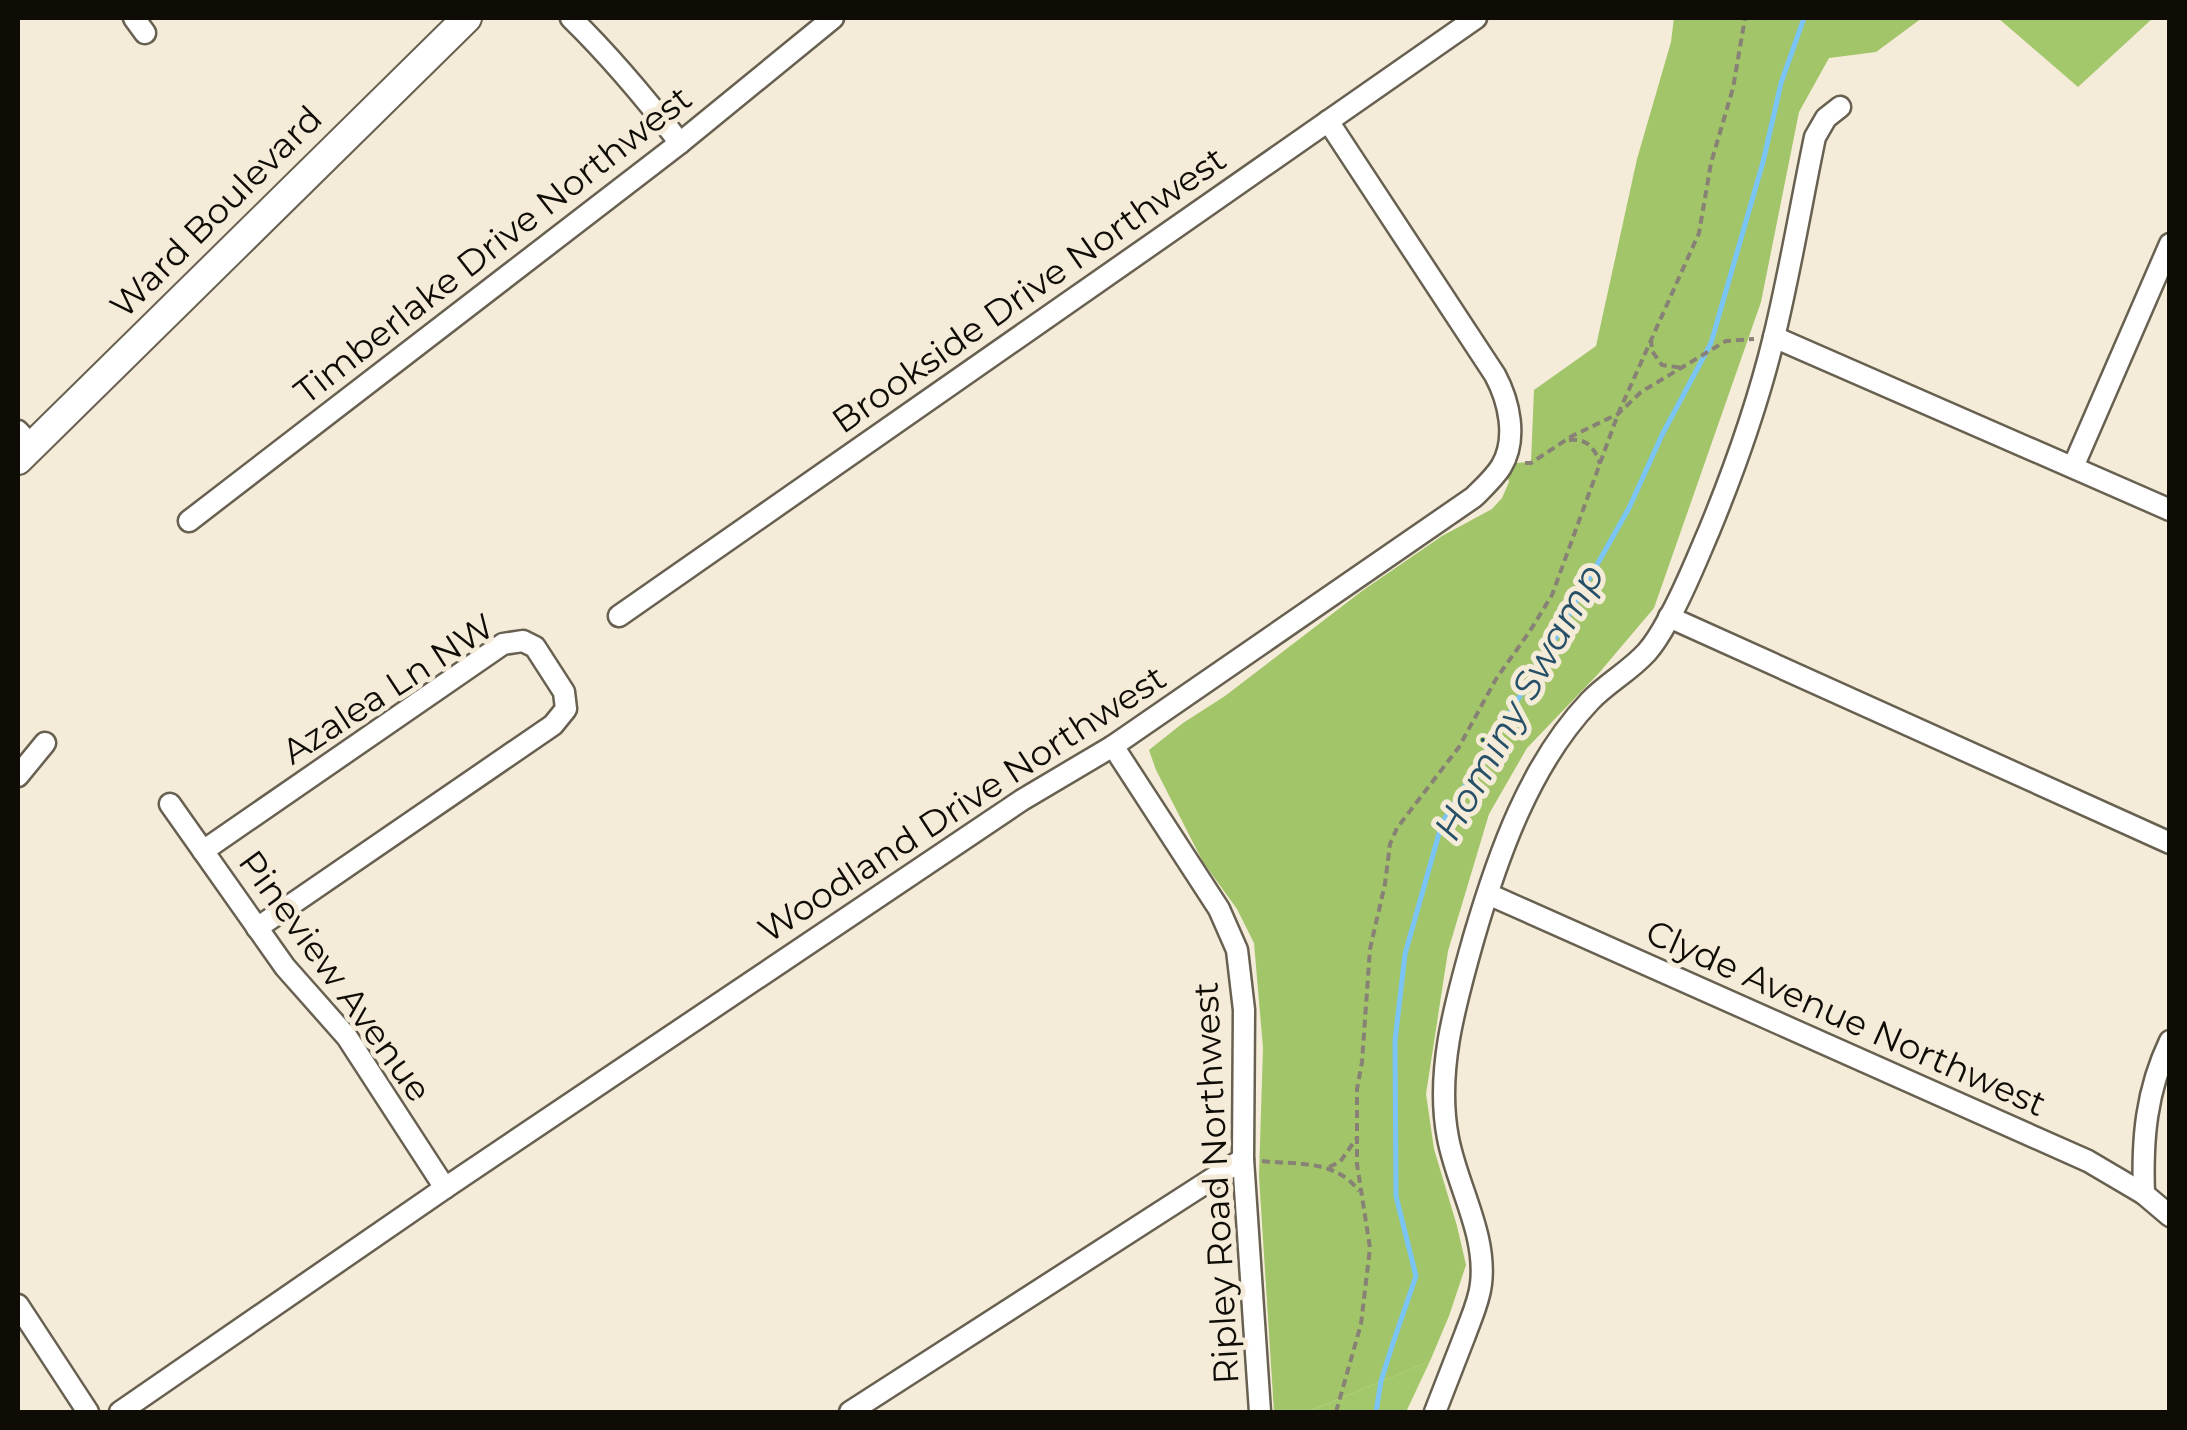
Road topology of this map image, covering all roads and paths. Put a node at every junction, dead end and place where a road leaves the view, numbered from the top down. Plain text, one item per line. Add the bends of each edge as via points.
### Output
1 (467, 18) edge
2 (571, 18) edge
3 (834, 18) edge
4 (1476, 18) edge
5 (1744, 18) edge
6 (1840, 106) dead end
7 (1328, 120) junction
8 (680, 143) junction
9 (2170, 244) edge
10 (1774, 337) junction
11 (1651, 338) junction
12 (1682, 368) junction
13 (1618, 414) junction
14 (1564, 441) junction
15 (22, 446) edge
16 (1504, 464) junction
17 (1600, 464) junction
18 (2073, 467) junction
19 (2170, 510) edge
20 (190, 520) dead end
21 (619, 616) dead end
22 (1669, 617) junction
23 (45, 743) dead end
24 (1113, 746) junction
25 (18, 776) edge
26 (170, 804) dead end
27 (2170, 843) edge
28 (203, 852) junction
29 (1488, 894) junction
30 (257, 928) junction
31 (2170, 1040) edge
32 (1356, 1139) junction
33 (1243, 1159) junction
34 (1329, 1167) junction
35 (445, 1188) junction
36 (2144, 1194) junction
37 (1361, 1195) junction
38 (2170, 1216) edge
39 (18, 1305) edge
40 (88, 1412) edge
41 (120, 1412) edge
42 (850, 1412) edge
43 (1260, 1412) edge
44 (1336, 1412) edge
45 (1435, 1412) edge

1 - 15 main road, Ward Boulevard
2 - 8 street
3 - 8 street, Timberlake Drive Northwest
4 - 7 street, Brookside Drive Northwest
5 - 11 path via 1698,233
6 - 10 street via 1815,137
7 - 16 street via 1504,392 1510,431
7 - 21 street, Brookside Drive Northwest
8 - 20 street, Timberlake Drive Northwest
9 - 18 street
10 - 12 path via 1726,341
10 - 18 street
10 - 22 street via 1724,492
11 - 12 path via 1662,365
11 - 13 path
12 - 13 path via 1640,392
13 - 14 path
13 - 17 path
14 - 16 path via 1531,462
14 - 17 path via 1588,442
16 - 24 street, Woodland Drive Northwest via 1474,497
17 - 32 path via 1552,596 1390,844 1367,976
18 - 19 street
22 - 27 street
22 - 29 street via 1647,652 1589,702 1553,749 1522,804
23 - 25 street
24 - 33 street, Ripley Road Northwest via 1218,909 1236,950 1244,1010
24 - 35 street, Woodland Drive Northwest via 1022,800
26 - 28 street, Pineview Avenue
28 - 30 street, Pineview Avenue
28 - 30 street, Azalea Ln NW via 504,644 535,647 564,692 566,709 552,724
29 - 36 street, Clyde Avenue Northwest via 2088,1161
29 - 45 street via 1456,1008 1443,1102 1479,1246 1481,1286
30 - 35 street, Pineview Avenue via 347,1037
31 - 36 street via 2146,1112
32 - 34 path
32 - 37 path
33 - 34 path
33 - 42 street
33 - 43 street, Ripley Road Northwest
34 - 37 path
35 - 41 street, Woodland Drive Northwest
36 - 38 street, Clyde Avenue Northwest
37 - 44 path via 1370,1248 1362,1324
39 - 40 street

